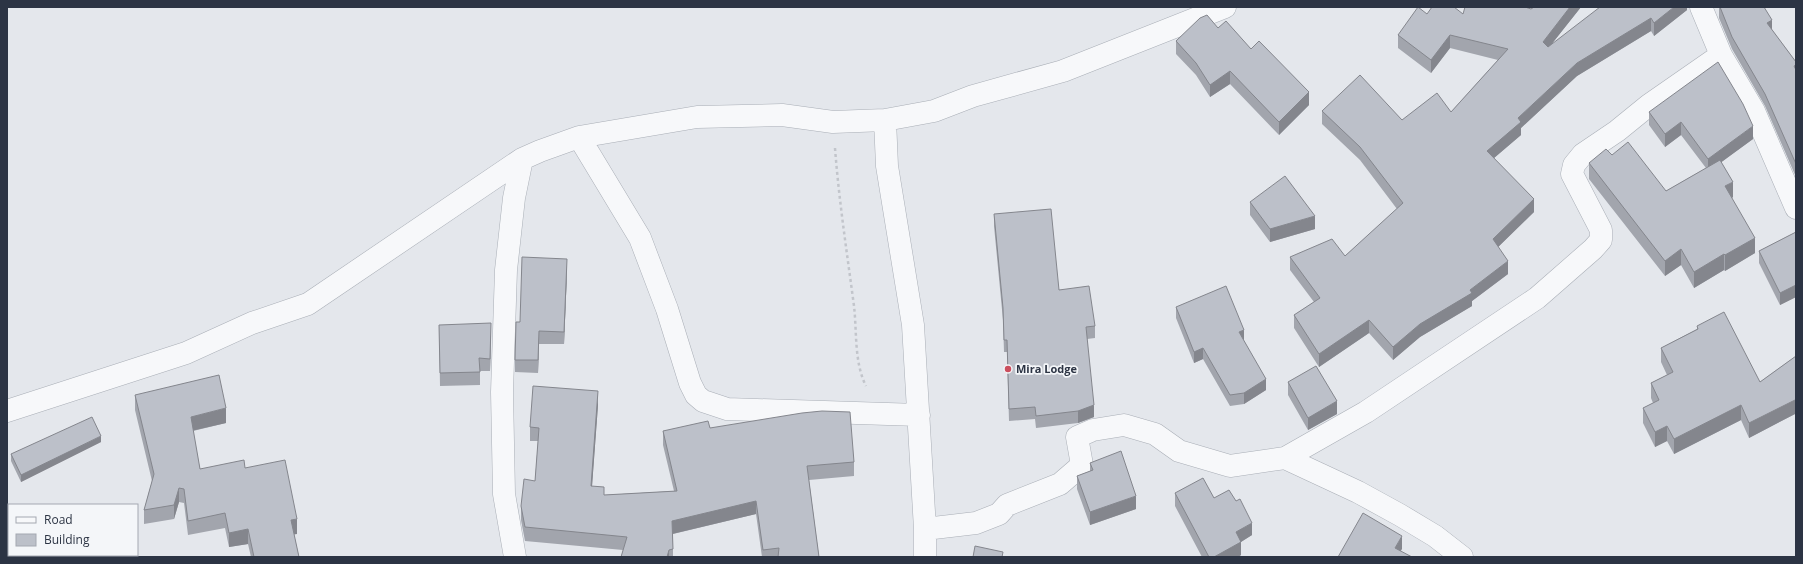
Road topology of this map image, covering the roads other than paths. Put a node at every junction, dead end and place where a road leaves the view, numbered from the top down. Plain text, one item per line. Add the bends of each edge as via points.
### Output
1 (1225, 7) edge
2 (1701, 7) edge
3 (1721, 55) junction
4 (885, 120) junction
5 (579, 137) junction
6 (522, 159) junction
7 (1796, 208) edge
8 (7, 411) edge
9 (919, 415) junction
10 (1285, 458) junction
11 (925, 529) junction
12 (515, 557) edge
13 (925, 557) edge
14 (1462, 557) edge

1 - 4 street via 1063,71 973,96 934,111
2 - 3 street
3 - 7 street via 1754,112
3 - 10 street via 1583,154 1574,165 1572,174 1601,230 1601,240 1593,249 1537,298 1462,349 1366,412
4 - 5 street via 833,122 782,115 697,117
4 - 9 street via 887,166 912,325
5 - 6 street
5 - 9 street via 640,238 667,309 690,383 696,395 703,401 728,409
6 - 8 street via 308,304 252,323 186,353
6 - 12 street via 514,198 506,270 502,378 504,494
9 - 11 street
10 - 11 street via 1230,466 1179,451 1155,434 1124,425 1093,430 1077,437 1082,465 1060,484 1024,497 1007,505 999,514 976,523
10 - 14 street via 1400,515 1435,536
11 - 13 street

